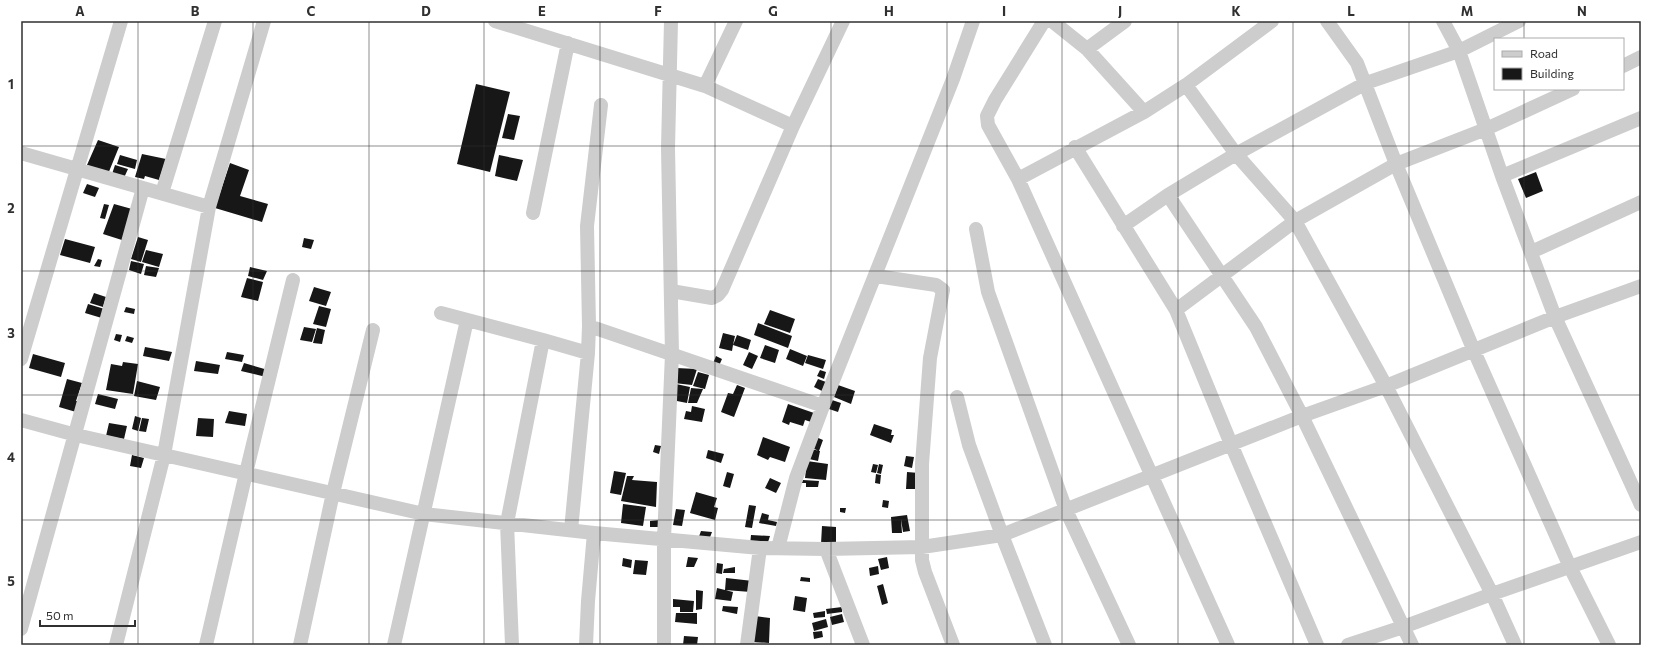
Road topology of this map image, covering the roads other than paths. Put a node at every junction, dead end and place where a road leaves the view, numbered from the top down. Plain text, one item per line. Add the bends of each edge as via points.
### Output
1 (121, 21) edge
2 (215, 21) edge
3 (264, 21) edge
4 (495, 21) edge
5 (671, 21) edge
6 (736, 21) edge
7 (843, 21) edge
8 (973, 21) edge
9 (1044, 21) edge
10 (1052, 21) edge
11 (1125, 21) edge
12 (1272, 21) edge
13 (1327, 21) edge
14 (1443, 21) edge
15 (1519, 21) edge
16 (568, 43) junction
17 (1087, 49) junction
18 (1459, 51) junction
19 (1641, 58) edge
20 (1624, 66) edge
21 (670, 75) junction
22 (1366, 83) junction
23 (1186, 85) junction
24 (705, 86) junction
25 (1571, 90) edge
26 (601, 105) dead end
27 (1144, 112) junction
28 (1641, 118) edge
29 (793, 126) junction
30 (1486, 129) junction
31 (1075, 148) junction
32 (21, 153) edge
33 (1236, 154) junction
34 (1396, 164) junction
35 (77, 168) junction
36 (1502, 176) junction
37 (1018, 179) junction
38 (143, 188) junction
39 (162, 193) junction
40 (1168, 195) junction
41 (1641, 202) edge
42 (209, 207) junction
43 (533, 213) dead end
44 (1295, 221) junction
45 (1123, 226) junction
46 (976, 228) dead end
47 (1531, 252) junction
48 (876, 276) junction
49 (1222, 276) junction
50 (294, 280) dead end
51 (1640, 290) edge
52 (671, 291) junction
53 (1176, 310) junction
54 (441, 313) dead end
55 (1555, 317) junction
56 (467, 320) junction
57 (589, 326) junction
58 (373, 330) dead end
59 (543, 340) junction
60 (1474, 351) junction
61 (588, 353) junction
62 (672, 354) junction
63 (21, 359) edge
64 (1386, 386) junction
65 (958, 397) dead end
66 (823, 406) junction
67 (1302, 416) junction
68 (21, 420) edge
69 (76, 435) junction
70 (1231, 444) junction
71 (164, 455) junction
72 (246, 473) junction
73 (1152, 475) junction
74 (333, 493) junction
75 (1641, 505) edge
76 (1066, 510) junction
77 (424, 514) junction
78 (507, 523) junction
79 (571, 530) junction
80 (594, 533) junction
81 (1002, 535) junction
82 (664, 539) junction
83 (1641, 542) edge
84 (922, 547) junction
85 (760, 548) junction
86 (778, 548) junction
87 (826, 549) junction
88 (1570, 567) junction
89 (1492, 594) junction
90 (1403, 627) junction
91 (21, 630) edge
92 (116, 645) edge
93 (206, 645) edge
94 (300, 645) edge
95 (394, 645) edge
96 (512, 645) edge
97 (586, 645) edge
98 (664, 645) edge
99 (747, 645) edge
100 (863, 645) edge
101 (953, 645) edge
102 (1045, 645) edge
103 (1128, 645) edge
104 (1228, 645) edge
105 (1317, 645) edge
106 (1348, 645) edge
107 (1412, 645) edge
108 (1515, 645) edge
109 (1609, 645) edge

1 - 35 street
2 - 39 street
3 - 42 street
4 - 16 street
5 - 21 street
6 - 24 street
7 - 29 street
8 - 48 street
9 - 37 street via 987,116 988,125
10 - 17 street
11 - 17 street
12 - 23 street
13 - 22 street via 1357,62
14 - 18 street
15 - 18 street
16 - 21 street
16 - 43 street
17 - 27 street
18 - 22 street
18 - 30 street
19 - 20 street
21 - 24 street
21 - 52 street via 668,148
22 - 33 street
22 - 34 street
23 - 27 street
23 - 33 street
24 - 29 street
25 - 30 street
26 - 57 street via 587,226
27 - 31 street
28 - 36 street
29 - 52 street via 722,290 712,298
30 - 34 street
30 - 36 street
31 - 37 street
31 - 45 street
32 - 35 street
33 - 40 street
33 - 44 street
34 - 44 street
34 - 60 street
35 - 38 street
35 - 63 street
36 - 47 street
37 - 73 street
38 - 39 street
38 - 69 street
39 - 42 street
40 - 45 street
40 - 49 street
41 - 47 street
42 - 71 street
44 - 49 street
44 - 64 street
45 - 53 street
46 - 76 street via 988,292
47 - 55 street
48 - 66 street
48 - 84 street via 936,285 943,290 930,358 922,464
49 - 53 street
49 - 67 street via 1256,327
50 - 72 street
51 - 55 street
52 - 62 street
53 - 70 street
54 - 56 street
55 - 60 street
55 - 75 street
56 - 59 street
56 - 77 street
57 - 61 street
57 - 62 street
58 - 74 street
59 - 61 street
59 - 78 street
60 - 64 street
60 - 88 street
61 - 79 street
62 - 66 street
62 - 82 street
64 - 67 street
64 - 89 street
65 - 81 street via 969,445
66 - 86 street via 796,478
67 - 70 street
67 - 90 street
68 - 69 street
69 - 71 street
69 - 91 street
70 - 73 street
70 - 105 street
71 - 72 street
71 - 92 street
72 - 74 street
72 - 93 street
73 - 76 street
73 - 104 street
74 - 77 street
74 - 94 street
76 - 81 street
76 - 103 street
77 - 78 street
77 - 95 street
78 - 79 street
78 - 96 street
79 - 80 street
80 - 82 street
80 - 97 street
81 - 84 street
81 - 102 street
82 - 85 street
82 - 98 street
83 - 88 street
84 - 87 street
84 - 101 street via 925,572
85 - 86 street
85 - 99 street
86 - 87 street
87 - 100 street
88 - 89 street
88 - 109 street
89 - 90 street
89 - 108 street
90 - 106 street
90 - 107 street

